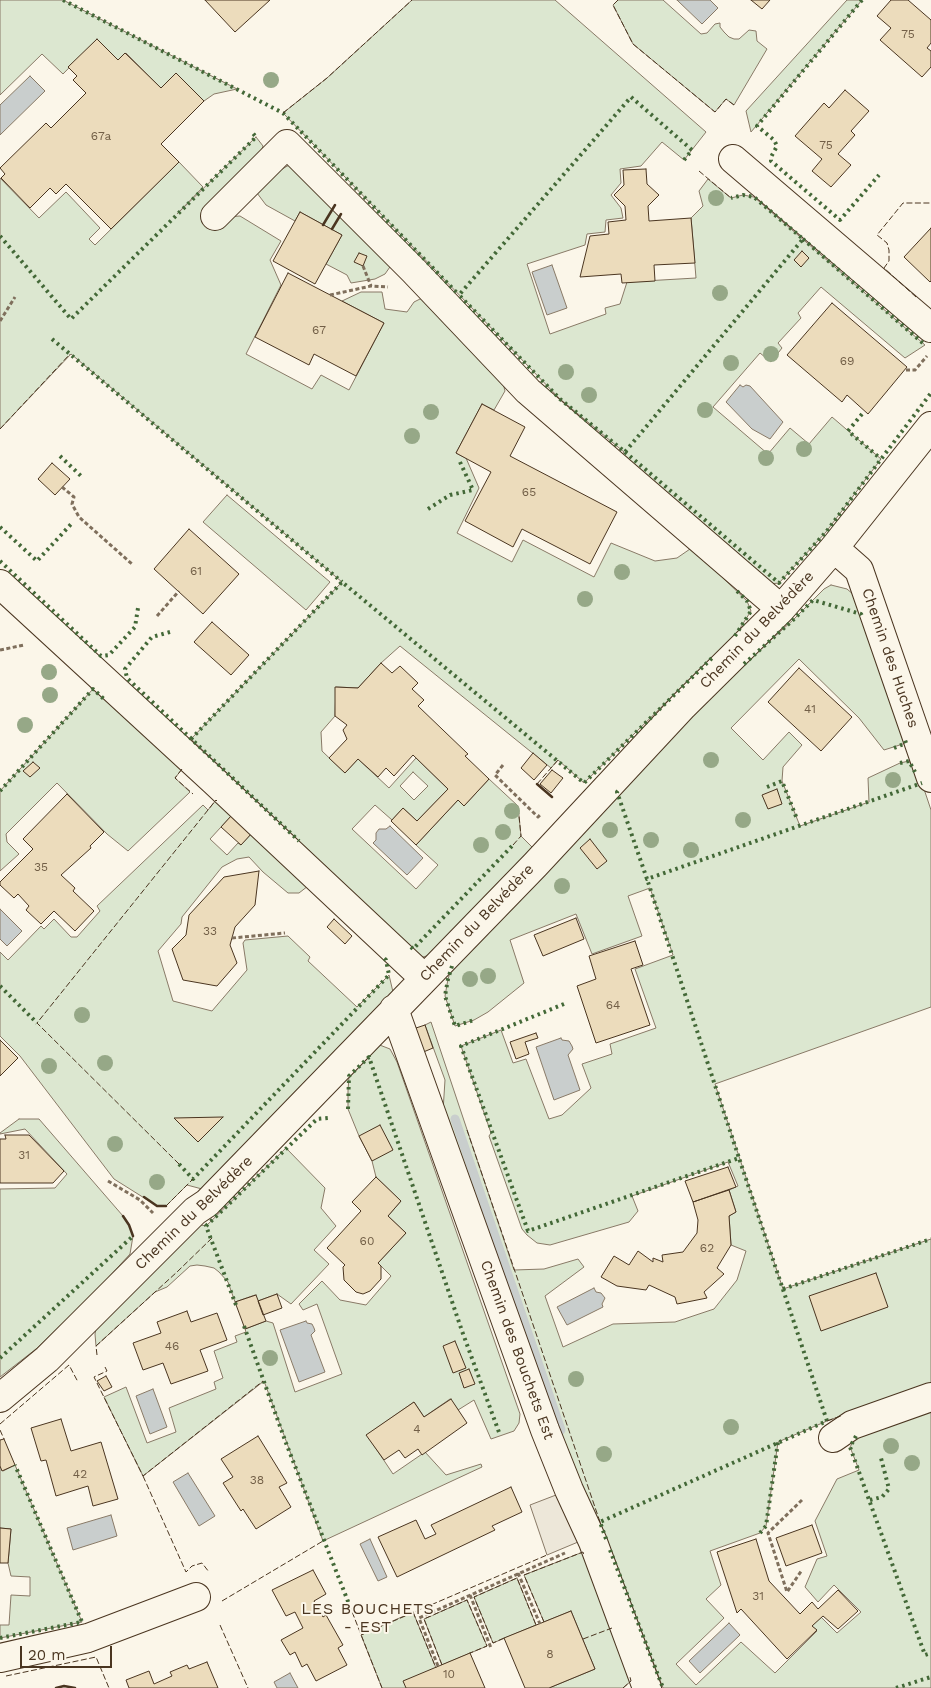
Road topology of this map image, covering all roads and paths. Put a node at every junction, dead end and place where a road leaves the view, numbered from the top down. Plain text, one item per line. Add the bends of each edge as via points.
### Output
1 (733, 159) dead end
2 (216, 216) dead end
3 (362, 266) dead end
4 (371, 286) junction
5 (396, 288) dead end
6 (330, 295) dead end
7 (15, 297) dead end
8 (0, 321) edge
9 (931, 328) edge
10 (931, 352) edge
11 (906, 370) dead end
12 (931, 426) edge
13 (62, 487) dead end
14 (834, 548) junction
15 (132, 564) dead end
16 (0, 584) edge
17 (178, 591) dead end
18 (781, 609) junction
19 (157, 616) dead end
20 (503, 765) dead end
21 (931, 778) edge
22 (542, 812) dead end
23 (285, 933) dead end
24 (232, 938) dead end
25 (424, 978) junction
26 (394, 1009) junction
27 (108, 1181) dead end
28 (173, 1233) junction
29 (931, 1397) edge
30 (0, 1398) edge
31 (833, 1438) dead end
32 (802, 1500) dead end
33 (593, 1542) junction
34 (802, 1570) dead end
35 (518, 1573) junction
36 (470, 1595) junction
37 (196, 1598) dead end
38 (540, 1624) dead end
39 (491, 1648) dead end
40 (0, 1658) edge
41 (438, 1666) dead end
42 (647, 1688) edge

1 - 9 street
2 - 18 street via 287,144 528,392
3 - 4 path
4 - 5 path
4 - 6 path
7 - 8 path
10 - 11 path via 915,370
12 - 14 street, Chemin du Belvédère
13 - 15 path via 74,498 72,504 79,517
14 - 18 street, Chemin du Belvédère
14 - 21 street, Chemin des Huches via 859,570
16 - 25 street
17 - 19 path
18 - 25 street, Chemin du Belvédère via 683,706
20 - 22 path via 494,775 538,817
23 - 24 path
25 - 26 street, Chemin du Belvédère
26 - 28 street, Chemin du Belvédère via 207,1203
26 - 33 street, Chemin des Bouchets Est via 545,1430
27 - 28 path via 140,1200
28 - 30 street, Chemin du Belvédère via 47,1360
29 - 31 street via 852,1424
32 - 34 path via 768,1533 787,1592
33 - 35 path
33 - 42 street, Chemin des Bouchets Est
35 - 36 path
35 - 38 path
36 - 39 path
36 - 41 path via 419,1618
37 - 40 street via 88,1638

